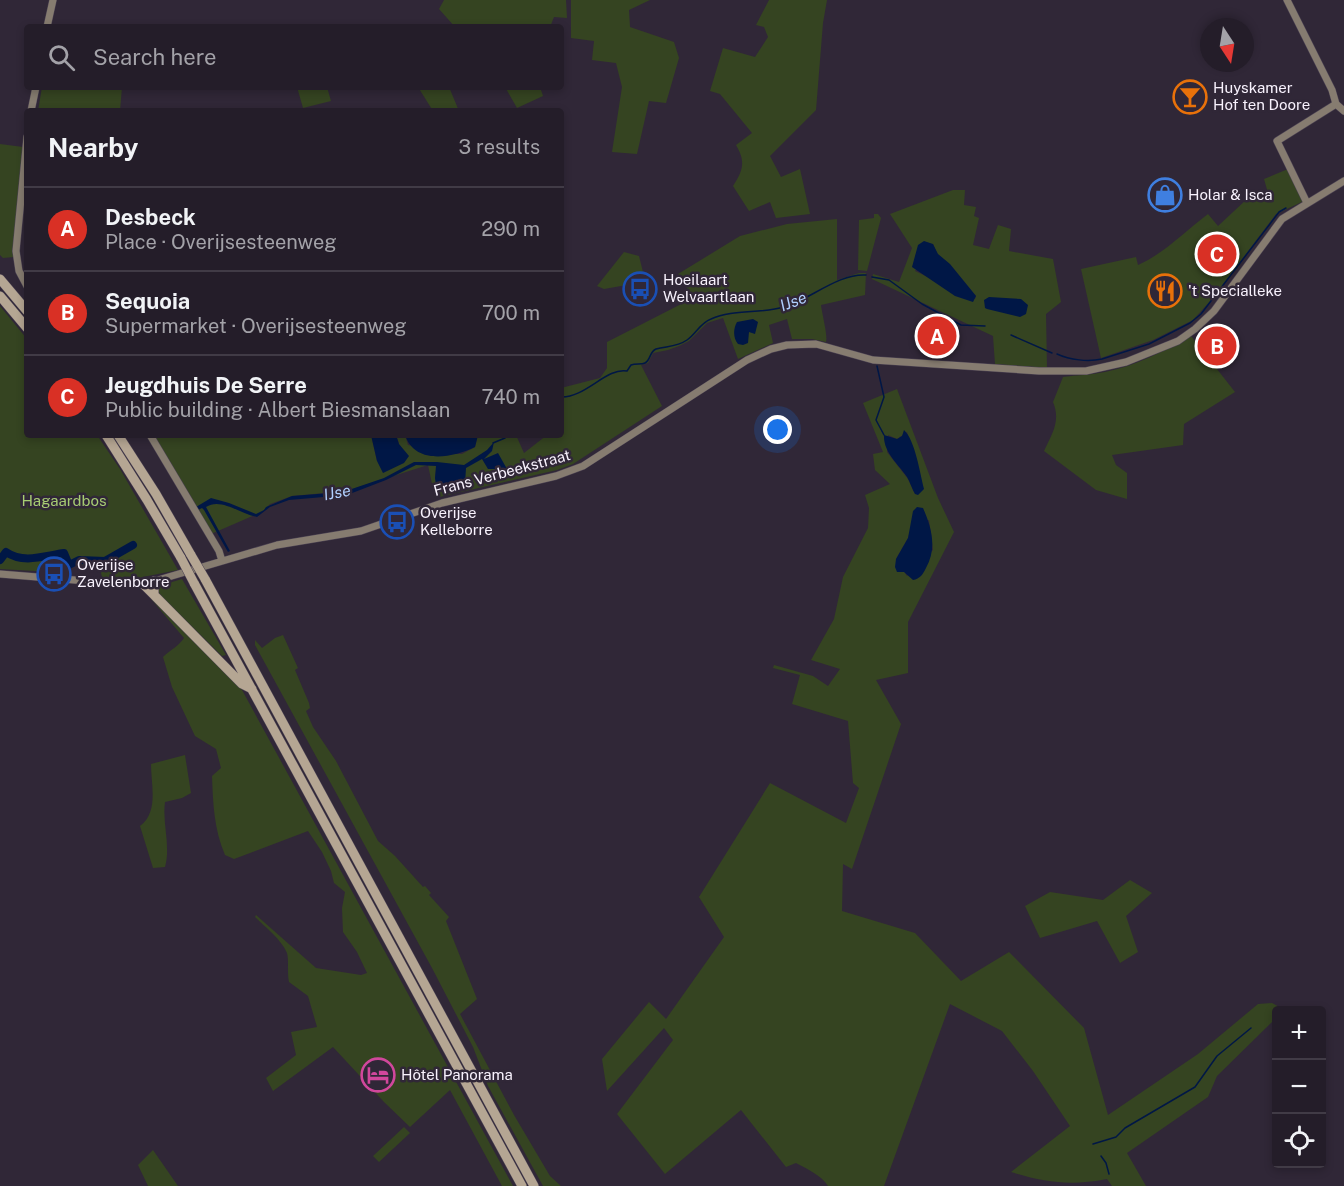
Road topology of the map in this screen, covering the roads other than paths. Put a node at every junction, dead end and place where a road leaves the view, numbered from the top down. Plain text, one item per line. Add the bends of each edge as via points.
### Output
1 (53, 0) edge
2 (1287, 0) edge
3 (48, 24) edge
4 (35, 90) edge
5 (1336, 104) junction
6 (32, 108) edge
7 (1344, 111) edge
8 (24, 166) edge
9 (1344, 182) edge
10 (1307, 203) junction
11 (0, 279) edge
12 (24, 280) edge
13 (0, 296) edge
14 (24, 307) edge
15 (24, 324) edge
16 (108, 438) edge
17 (120, 438) edge
18 (152, 438) edge
19 (222, 561) junction
20 (0, 574) edge
21 (154, 581) junction
22 (142, 584) junction
23 (154, 595) junction
24 (254, 691) junction
25 (522, 1186) edge
26 (534, 1186) edge

1 - 3 main road
2 - 5 main road
4 - 6 main road
5 - 7 main road
5 - 10 main road via 1277,141
8 - 12 main road via 15,251
9 - 10 main road, Frans Verbeekstraat
10 - 19 main road, Frans Verbeekstraat via 1282,219 1214,310 1195,329 1126,362 1086,371 1039,371 878,360 809,344 778,347 747,360 583,466 566,473 442,503 361,531 284,543
11 - 14 highway
13 - 15 highway
16 - 24 highway, bridge via 181,558
17 - 26 highway, bridge via 205,579
18 - 19 main road
19 - 21 main road, Frans Verbeekstraat
20 - 22 main road, Frans Verbeekstraat
21 - 22 main road, Frans Verbeekstraat
21 - 23 highway
22 - 23 highway
23 - 24 highway via 242,684
24 - 25 highway

